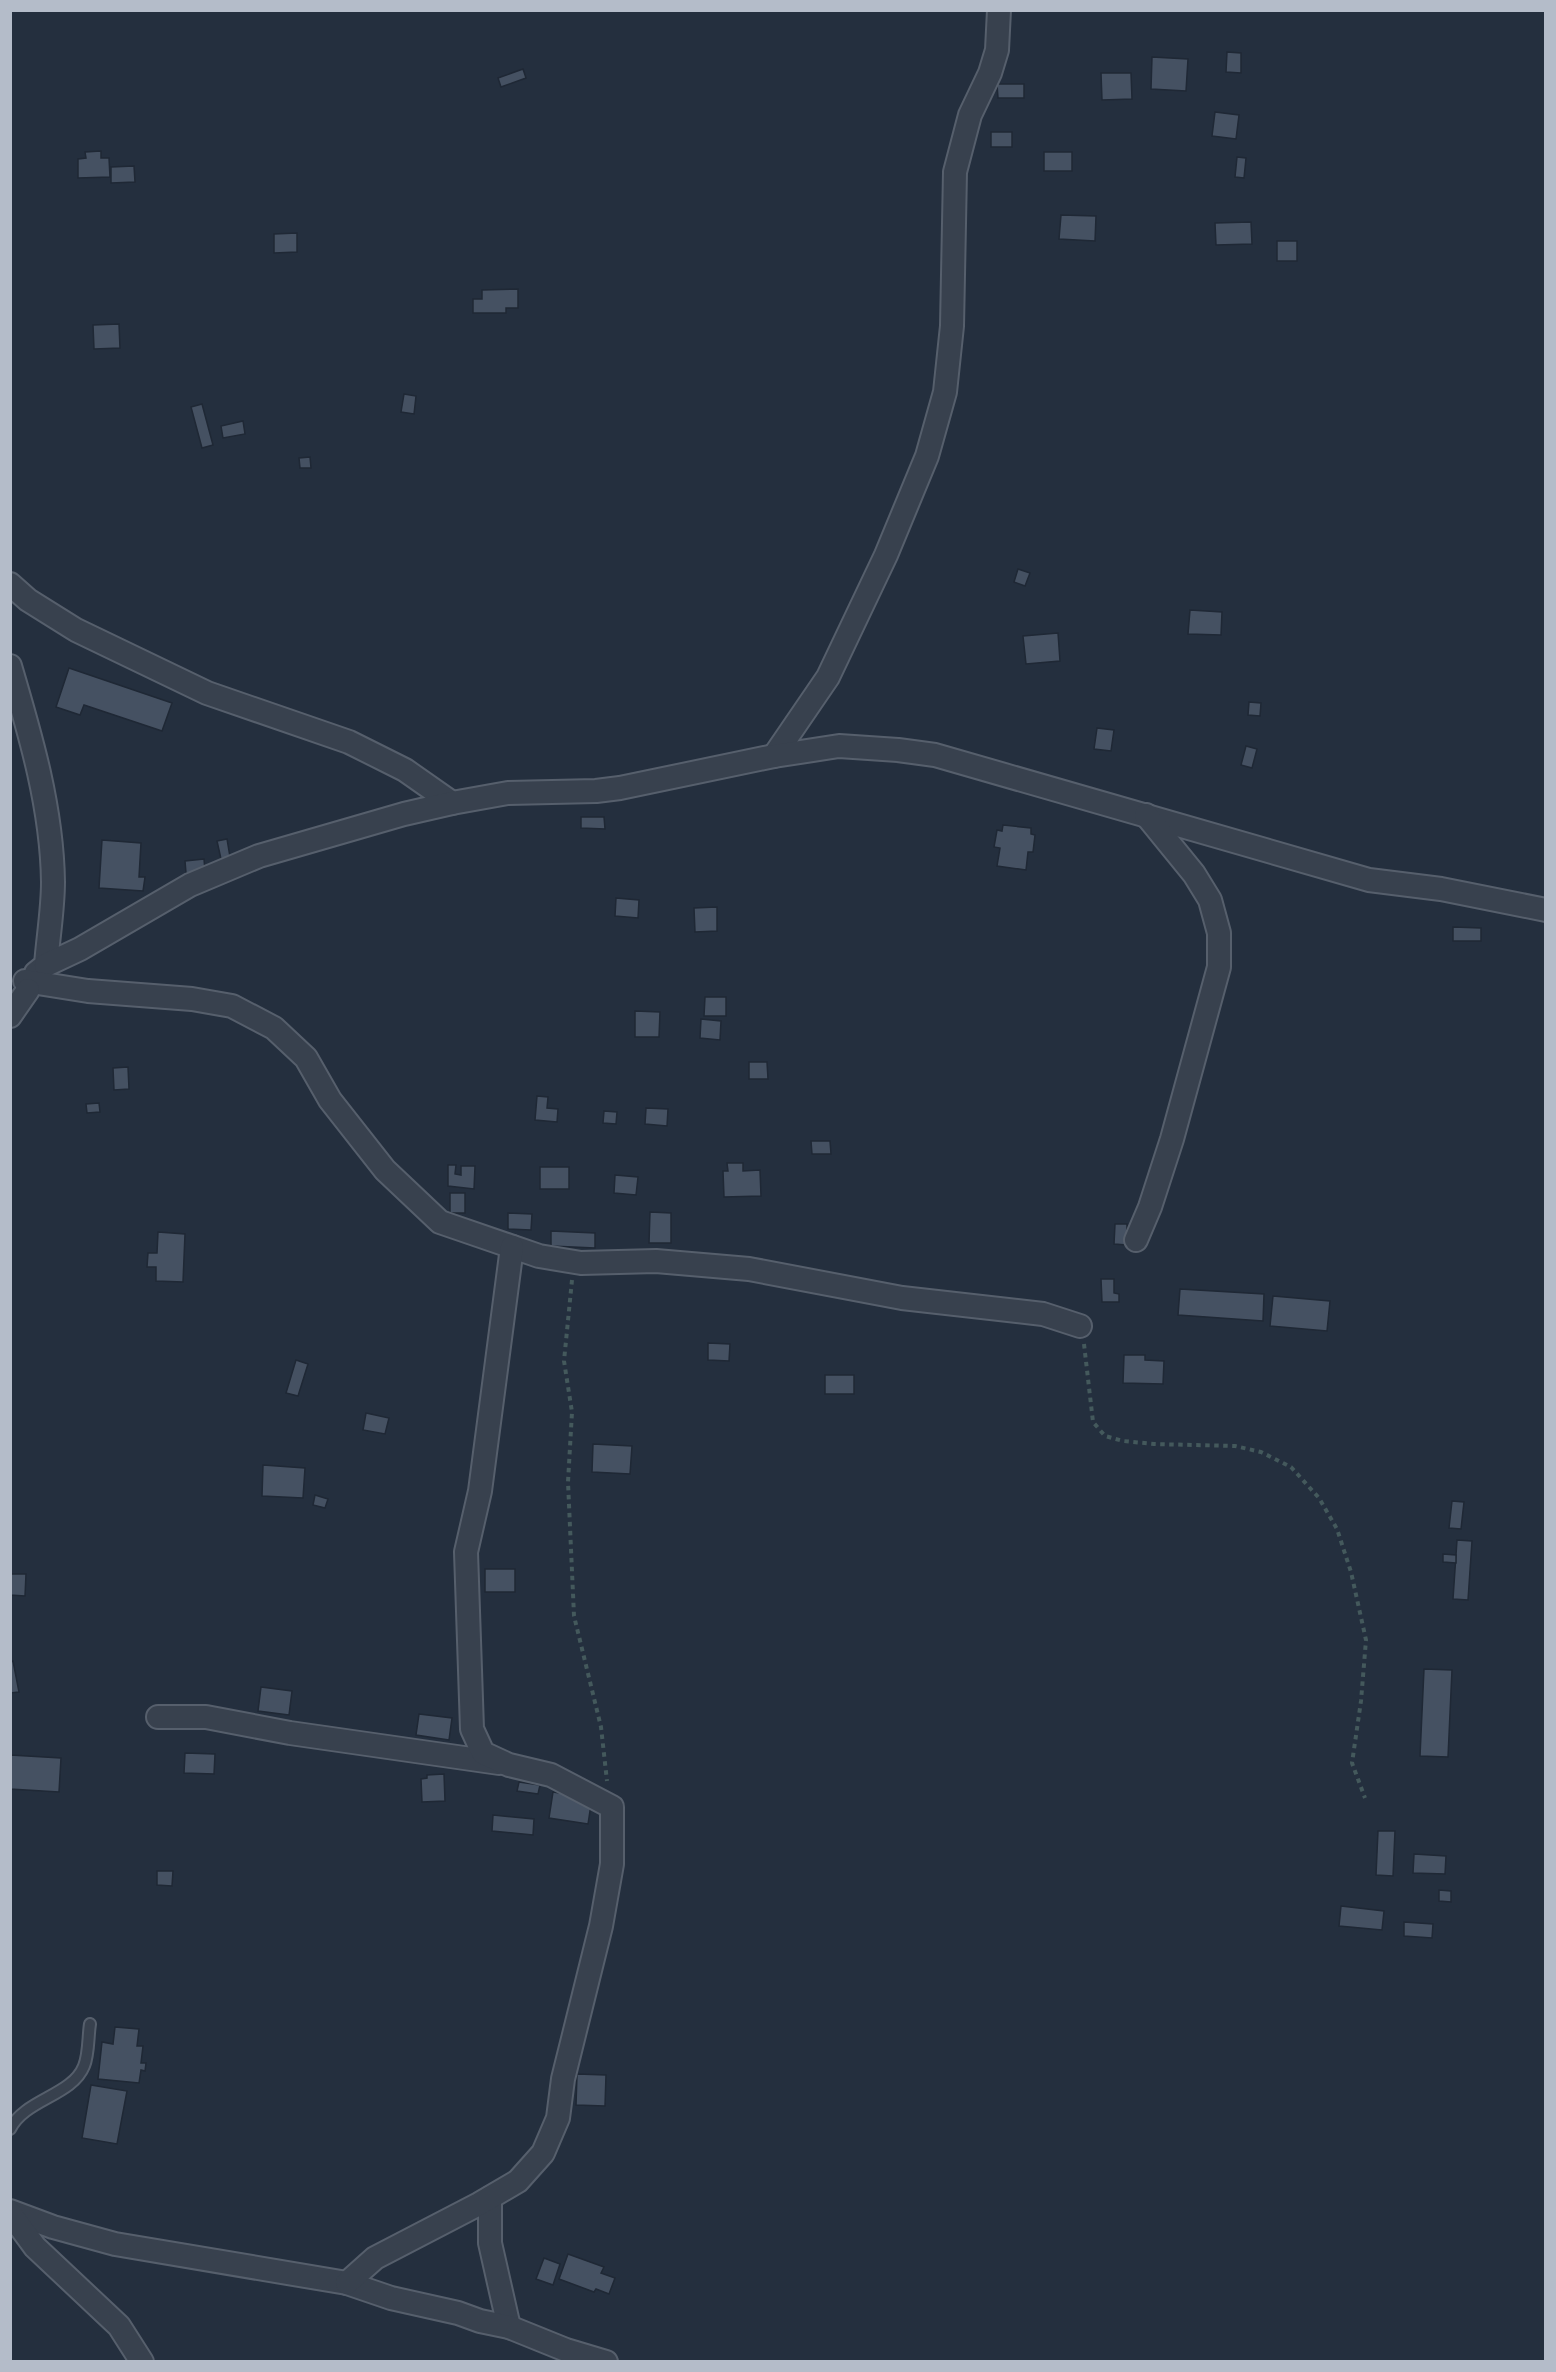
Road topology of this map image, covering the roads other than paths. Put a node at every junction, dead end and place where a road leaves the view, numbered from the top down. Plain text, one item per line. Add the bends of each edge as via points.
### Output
1 (999, 10) edge
2 (10, 584) edge
3 (10, 666) edge
4 (774, 756) junction
5 (452, 803) junction
6 (1146, 815) junction
7 (1545, 910) edge
8 (46, 965) junction
9 (21, 984) edge
10 (10, 1016) edge
11 (1136, 1240) dead end
12 (512, 1247) junction
13 (1080, 1326) road end
14 (158, 1717) dead end
15 (509, 1765) junction
16 (90, 2024) dead end
17 (10, 2129) edge
18 (490, 2198) junction
19 (10, 2212) edge
20 (347, 2283) junction
21 (509, 2327) junction
22 (142, 2361) edge
23 (606, 2361) edge

1 - 4 street via 998,50 970,115 955,172 952,326 945,392 927,456 886,555 828,677
2 - 5 street via 75,630 207,693 349,742 405,770
3 - 8 street via 35,752 46,815 53,883
4 - 5 street via 620,788 508,793
4 - 6 street via 839,746 935,755
5 - 8 street via 259,856 190,885
6 - 7 street via 1369,880 1441,888
6 - 11 street via 1210,900 1219,933 1219,967 1172,1139
8 - 9 street
9 - 10 street
9 - 12 street via 192,999 232,1006 274,1028 306,1058 353,1131 415,1200 440,1222
12 - 13 street via 581,1263 656,1261 749,1269 902,1298 1043,1314
12 - 15 street via 480,1491 466,1552 472,1729 483,1753
14 - 15 street via 206,1717
15 - 18 street via 551,1775 612,1807 612,1864 601,1926 563,2079 558,2118 543,2153 518,2181
16 - 17 lane via 84,2066 71,2084 16,2118
18 - 20 street via 375,2258
18 - 21 street via 490,2243
19 - 20 street via 115,2244
19 - 22 street via 35,2247 119,2326
20 - 21 street
21 - 23 street

